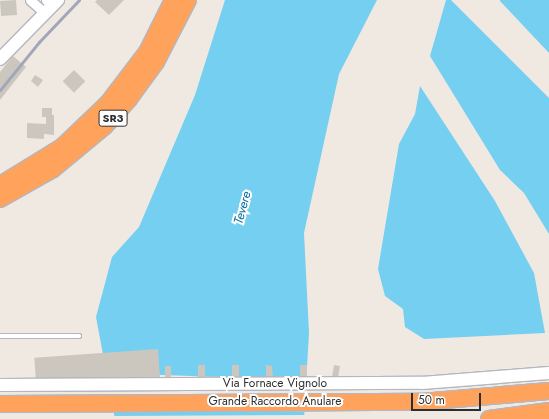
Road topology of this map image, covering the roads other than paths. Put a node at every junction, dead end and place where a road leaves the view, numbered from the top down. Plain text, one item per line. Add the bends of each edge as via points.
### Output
1 (30, 0) edge
2 (173, 0) edge
3 (188, 0) edge
4 (50, 5) edge
5 (0, 59) edge
6 (0, 185) edge
7 (0, 199) edge
8 (0, 336) edge
9 (79, 336) dead end
10 (549, 373) edge
11 (0, 385) edge
12 (549, 390) edge
13 (0, 404) edge
14 (549, 411) edge
15 (489, 419) edge

1 - 4 street
2 - 6 highway, SR3 via 147,52 108,104 62,147
3 - 7 highway, SR3 via 156,62 105,126 53,169
4 - 5 street
8 - 9 lane
10 - 11 street, Via Fornace Vignolo via 422,383
12 - 13 highway, Grande Raccordo Anulare via 421,402
14 - 15 highway

